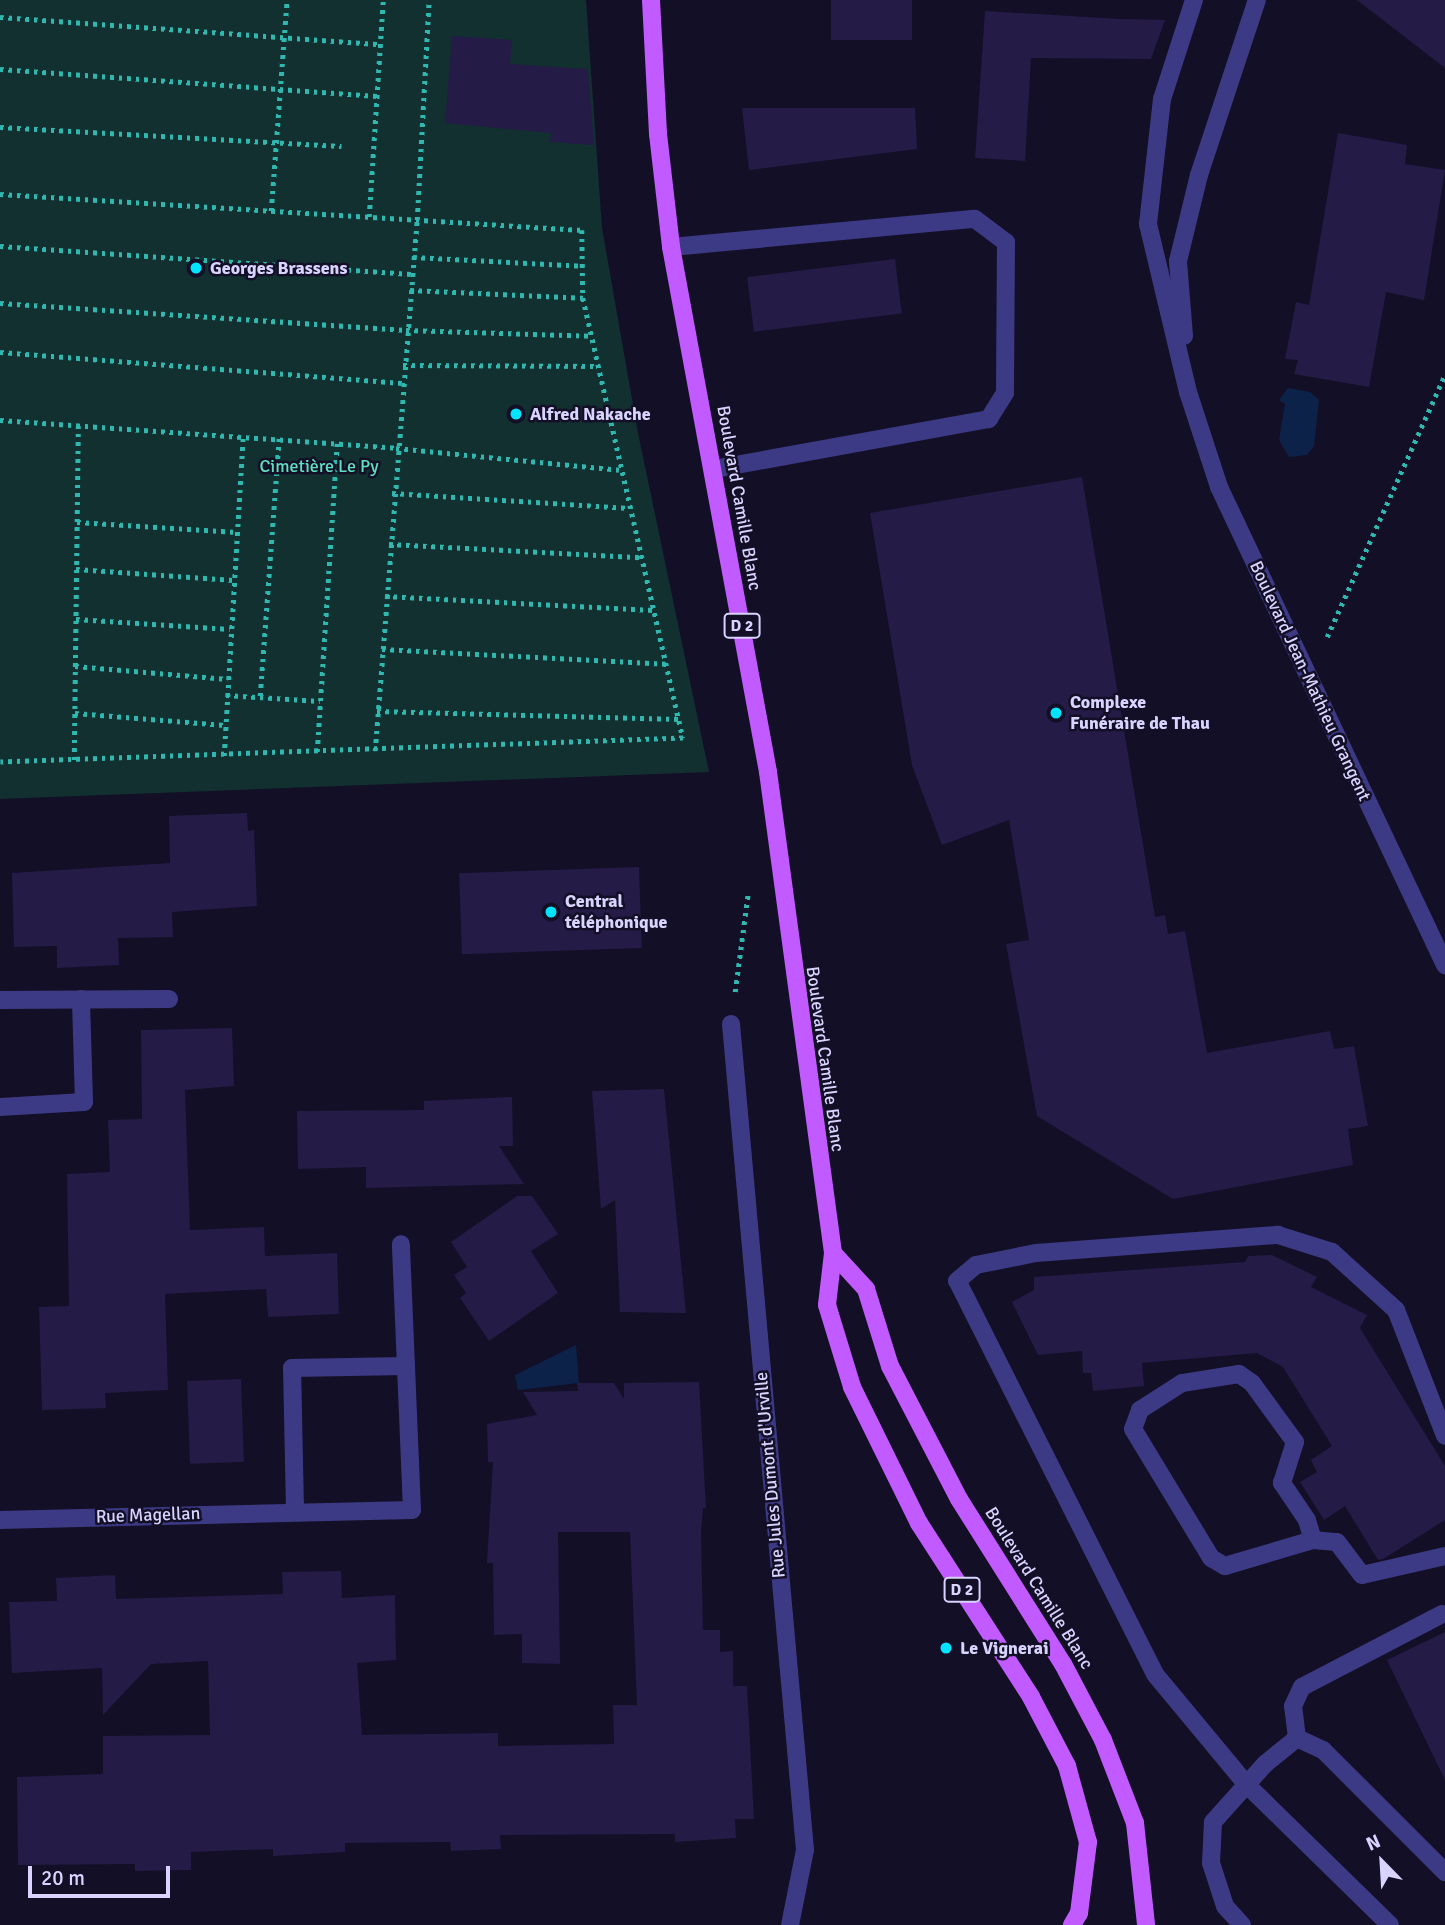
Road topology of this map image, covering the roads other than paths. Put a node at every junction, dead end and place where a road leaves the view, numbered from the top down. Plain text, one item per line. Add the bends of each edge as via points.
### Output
1 (651, 0) edge
2 (1194, 0) edge
3 (1257, 0) edge
4 (671, 247) junction
5 (1188, 392) junction
6 (713, 468) junction
7 (1445, 965) edge
8 (81, 999) junction
9 (169, 999) dead end
10 (0, 1000) edge
11 (731, 1024) road end
12 (0, 1107) edge
13 (401, 1244) dead end
14 (833, 1253) junction
15 (406, 1366) junction
16 (1445, 1436) edge
17 (295, 1510) junction
18 (0, 1520) edge
19 (1312, 1540) junction
20 (1445, 1556) edge
21 (1443, 1614) dead end
22 (1297, 1738) junction
23 (1247, 1785) junction
24 (1445, 1872) edge
25 (790, 1925) edge
26 (1072, 1925) edge
27 (1146, 1925) edge
28 (1242, 1925) edge
29 (1390, 1925) edge

1 - 4 main road, Boulevard Camille Blanc / D 2 via 658,134
2 - 5 street, Boulevard Jean-Mathieu Grangent via 1162,99 1148,224
3 - 5 street, Boulevard Jean-Mathieu Grangent via 1199,175 1178,261
4 - 6 main road, Boulevard Camille Blanc / D 2
4 - 6 street via 975,219 1006,242 1005,393 989,419
5 - 7 street, Boulevard Jean-Mathieu Grangent via 1219,487
6 - 14 main road, Boulevard Camille Blanc / D 2 via 768,772
8 - 9 street
8 - 10 street
8 - 12 street via 84,1102
11 - 25 street, Rue Jules Dumont d'Urville via 805,1850
13 - 15 street, Rue Magellan
14 - 26 main road, Boulevard Camille Blanc / D 2 via 827,1305 852,1387 919,1522 1031,1697 1067,1766 1088,1842 1079,1913
14 - 27 main road, Boulevard Camille Blanc / D 2 via 866,1289 890,1366 959,1499 1063,1664 1104,1740 1135,1823
15 - 17 street via 292,1367
15 - 17 street, Rue Magellan via 412,1510
16 - 23 street via 1396,1310 1377,1289 1322,1248 1278,1235 1036,1253 976,1265 957,1281 1155,1675
17 - 18 street, Rue Magellan
19 - 19 street via 1225,1566 1211,1558 1133,1429 1140,1410 1182,1383 1238,1374 1252,1383 1295,1442 1282,1483 1307,1520
19 - 20 street via 1337,1542 1362,1575
21 - 22 street via 1301,1687 1293,1706
22 - 23 street
22 - 24 street via 1323,1750
23 - 28 street via 1213,1822 1211,1863 1225,1906
23 - 29 street

